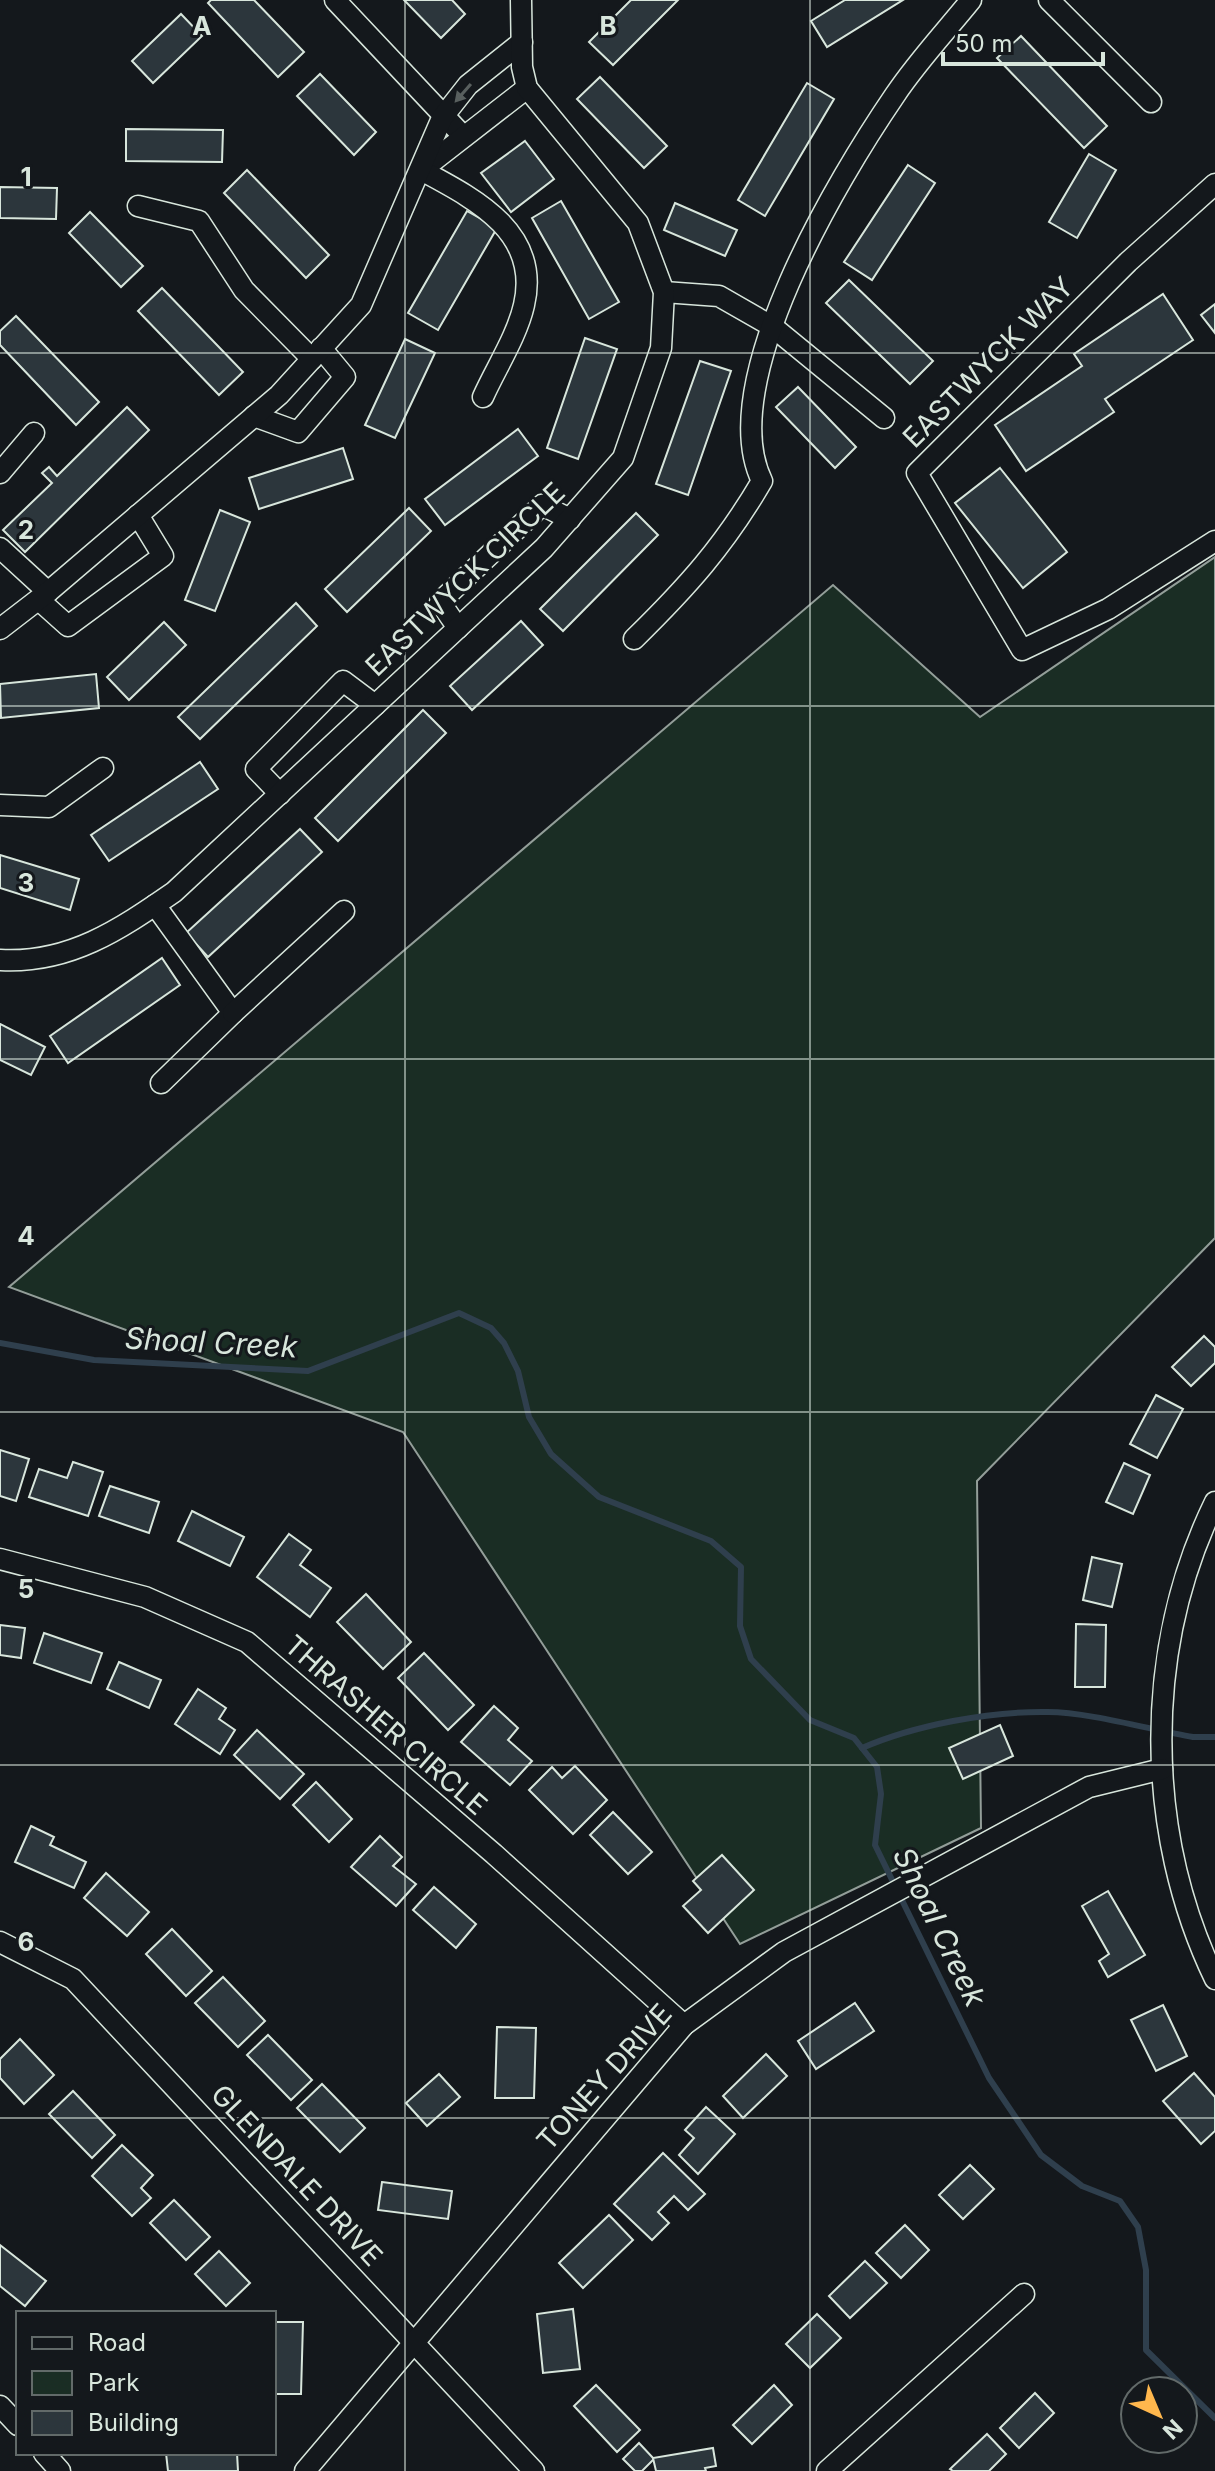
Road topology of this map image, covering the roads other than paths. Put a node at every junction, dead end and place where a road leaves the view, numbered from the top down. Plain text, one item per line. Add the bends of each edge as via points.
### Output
1 (335, 0) edge
2 (521, 0) edge
3 (971, 0) edge
4 (1049, 0) edge
5 (522, 42) junction
6 (527, 88) junction
7 (1151, 102) dead end
8 (442, 118) junction
9 (463, 136) junction
10 (421, 170) junction
11 (1215, 184) edge
12 (138, 206) dead end
13 (664, 292) junction
14 (773, 327) junction
15 (316, 354) junction
16 (483, 397) dead end
17 (254, 416) junction
18 (884, 418) dead end
19 (34, 433) dead end
20 (0, 473) edge
21 (138, 515) junction
22 (570, 519) junction
23 (1215, 541) edge
24 (0, 548) edge
25 (44, 596) junction
26 (458, 628) junction
27 (0, 629) edge
28 (634, 639) dead end
29 (375, 705) junction
30 (103, 768) dead end
31 (280, 794) junction
32 (0, 805) edge
33 (155, 905) junction
34 (344, 911) dead end
35 (0, 960) edge
36 (233, 1013) junction
37 (161, 1083) dead end
38 (1215, 1502) edge
39 (0, 1559) edge
40 (1162, 1769) junction
41 (0, 1942) edge
42 (1215, 1979) edge
43 (684, 2025) junction
44 (1024, 2294) dead end
45 (414, 2340) junction
46 (0, 2406) edge
47 (16, 2423) edge
48 (46, 2455) edge
49 (60, 2471) edge
50 (305, 2471) edge
51 (534, 2471) edge
52 (827, 2471) edge

1 - 8 street
2 - 5 street
3 - 14 street via 896,93 815,222
4 - 7 street
5 - 6 street
5 -> 8 street via 468,85
6 - 9 street
6 - 13 street, EASTWYCK CIRCLE via 638,223
8 - 9 street
8 - 10 street
9 - 10 street
10 - 15 street via 361,305
10 - 16 street via 473,197 505,224 527,269 524,306
11 - 23 street, EASTWYCK WAY via 1128,262 917,473 1022,650 1108,609
12 - 15 street via 199,221 244,290
13 - 14 street, EASTWYCK WAY via 719,296
13 - 22 street, EASTWYCK CIRCLE via 661,348 623,458
14 - 18 street, EASTWYCK WAY
14 - 28 street via 752,415 754,465 762,481 732,534
15 - 17 street
15 - 17 street via 345,377 298,432
17 - 21 street
19 - 20 street
21 - 25 street
21 - 25 street via 163,556 68,626
22 - 26 street, EASTWYCK CIRCLE
22 - 26 street via 542,505 440,602
24 - 25 street
25 - 27 street
26 - 29 street, EASTWYCK CIRCLE
29 - 31 street, EASTWYCK CIRCLE
29 - 31 street via 343,681 256,769
30 - 32 street via 49,807
31 - 33 street, EASTWYCK CIRCLE
33 - 35 street, EASTWYCK CIRCLE via 106,937 34,962
33 - 36 street
34 - 36 street
36 - 37 street
38 - 40 street via 1173,1620
39 - 43 street, THRASHER CIRCLE via 145,1597 247,1642
40 - 42 street via 1164,1816 1179,1883
40 - 43 street, TONEY DRIVE via 1089,1787 784,1952
41 - 45 street, GLENDALE DRIVE via 73,1979
43 - 45 street, TONEY DRIVE
44 - 52 street
45 - 50 street, TONEY DRIVE
45 - 51 street, GLENDALE DRIVE
46 - 47 street
48 - 49 street

